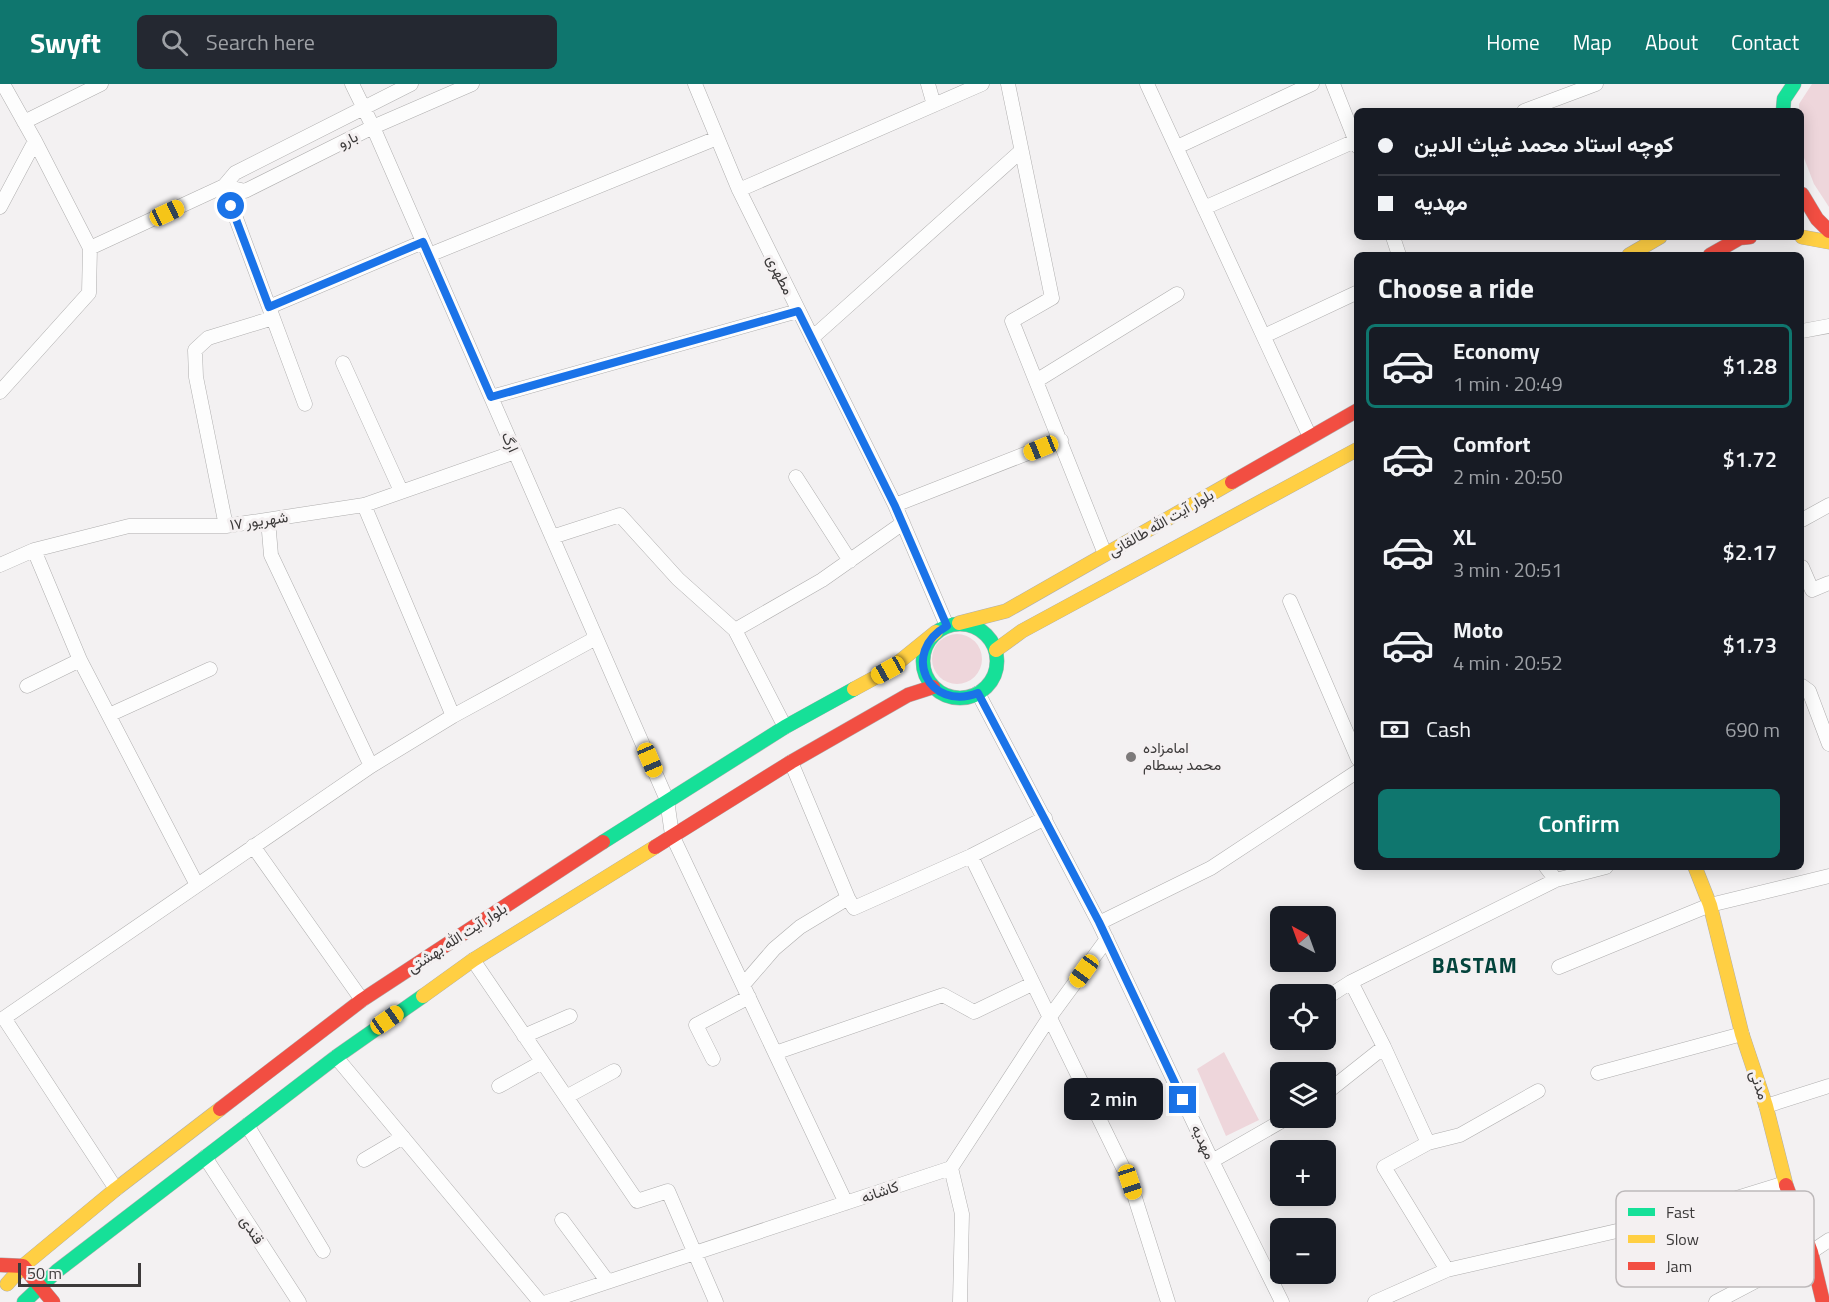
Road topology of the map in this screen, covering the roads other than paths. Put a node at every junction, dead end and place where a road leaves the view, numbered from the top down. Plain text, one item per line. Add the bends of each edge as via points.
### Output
1 (3, 84) edge
2 (101, 84) edge
3 (352, 84) edge
4 (411, 84) edge
5 (472, 84) edge
6 (695, 84) edge
7 (928, 84) edge
8 (982, 84) edge
9 (1008, 84) edge
10 (1147, 84) edge
11 (1312, 84) edge
12 (1333, 84) edge
13 (1596, 84) edge
14 (1782, 84) edge
15 (1794, 84) edge
16 (934, 105) junction
17 (1784, 105) edge
18 (362, 108) junction
19 (1532, 108) edge
20 (24, 122) junction
21 (373, 127) junction
22 (717, 138) junction
23 (1354, 139) edge
24 (35, 141) junction
25 (1354, 145) edge
26 (1177, 147) junction
27 (1021, 151) junction
28 (224, 186) junction
29 (739, 190) junction
30 (1804, 197) edge
31 (0, 207) edge
32 (1204, 208) junction
33 (1829, 231) edge
34 (1804, 237) edge
35 (1655, 240) edge
36 (1736, 240) edge
37 (423, 242) junction
38 (1829, 242) edge
39 (90, 248) junction
40 (1634, 252) edge
41 (1715, 252) edge
42 (429, 255) junction
43 (1177, 294) dead end
44 (1354, 294) edge
45 (798, 311) junction
46 (271, 312) junction
47 (1829, 326) edge
48 (1804, 332) edge
49 (1264, 336) junction
50 (812, 338) junction
51 (344, 363) dead end
52 (1036, 381) junction
53 (0, 392) edge
54 (491, 397) junction
55 (305, 404) dead end
56 (1354, 412) edge
57 (1310, 438) junction
58 (1061, 440) junction
59 (1354, 451) edge
60 (515, 452) junction
61 (795, 477) dead end
62 (400, 491) junction
63 (364, 505) junction
64 (1829, 505) edge
65 (895, 506) junction
66 (1804, 519) edge
67 (268, 520) junction
68 (903, 523) junction
69 (226, 526) junction
70 (552, 537) junction
71 (34, 550) junction
72 (1105, 554) junction
73 (850, 561) junction
74 (0, 565) edge
75 (1804, 572) edge
76 (1829, 583) edge
77 (1290, 601) dead end
78 (947, 627) junction
79 (735, 630) junction
80 (596, 638) junction
81 (996, 650) junction
82 (80, 660) junction
83 (210, 669) dead end
84 (27, 686) dead end
85 (933, 687) junction
86 (1804, 687) edge
87 (978, 693) junction
88 (109, 715) junction
89 (453, 716) junction
90 (785, 727) junction
91 (1829, 744) edge
92 (1354, 750) edge
93 (791, 762) junction
94 (371, 766) junction
95 (1354, 774) edge
96 (667, 800) junction
97 (1045, 818) junction
98 (672, 835) junction
99 (253, 846) junction
100 (971, 856) junction
101 (1548, 870) edge
102 (1594, 870) edge
103 (1696, 870) edge
104 (1829, 876) edge
105 (1556, 880) junction
106 (196, 885) junction
107 (848, 898) junction
108 (1710, 905) junction
109 (1099, 922) junction
110 (1107, 939) junction
111 (473, 960) junction
112 (1559, 967) dead end
113 (1351, 982) junction
114 (1032, 984) junction
115 (746, 991) junction
116 (1336, 992) edge
117 (362, 1000) junction
118 (570, 1016) dead end
119 (1, 1017) edge
120 (1049, 1018) junction
121 (1742, 1034) junction
122 (524, 1036) junction
123 (1384, 1047) junction
124 (775, 1053) junction
125 (336, 1057) junction
126 (713, 1059) dead end
127 (542, 1062) junction
128 (614, 1071) dead end
129 (1598, 1073) dead end
130 (1336, 1085) edge
131 (499, 1086) dead end
132 (1829, 1086) edge
133 (1538, 1091) dead end
134 (566, 1097) junction
135 (1766, 1106) junction
136 (247, 1125) junction
137 (1270, 1128) edge
138 (403, 1137) junction
139 (1428, 1143) junction
140 (205, 1157) junction
141 (364, 1160) dead end
142 (1212, 1161) junction
143 (951, 1168) junction
144 (1785, 1183) junction
145 (116, 1189) junction
146 (1759, 1191) edge
147 (1788, 1191) edge
148 (846, 1203) junction
149 (562, 1220) dead end
150 (1616, 1231) edge
151 (1829, 1240) edge
152 (1814, 1250) edge
153 (323, 1251) dead end
154 (695, 1254) junction
155 (1, 1264) edge
156 (1814, 1264) edge
157 (23, 1266) junction
158 (1447, 1270) junction
159 (608, 1282) junction
160 (6, 1284) junction
161 (41, 1286) junction
162 (1744, 1287) edge
163 (23, 1302) edge
164 (53, 1302) edge
165 (299, 1302) edge
166 (540, 1302) edge
167 (547, 1302) edge
168 (716, 1302) edge
169 (960, 1302) edge
170 (1168, 1302) edge
171 (1282, 1302) edge
172 (1376, 1302) edge
173 (1716, 1302) edge
174 (1824, 1302) edge

1 - 20 street
2 - 20 street
3 - 18 street, ارگ
4 - 18 street, بارو
5 - 21 street, بارو
6 - 22 street, مطهری
7 - 16 street
8 - 16 street
9 - 27 street
10 - 26 street
11 - 26 street
12 - 23 street
13 - 19 street
14 - 17 main road
15 - 17 main road
16 - 29 street
18 - 21 street, ارگ
18 - 28 street, بارو via 235,173
20 - 24 street
21 - 28 street, بارو via 245,191
21 - 37 street, ارگ
22 - 29 street, مطهری
22 - 42 street
24 - 31 street
24 - 39 street
25 - 32 street
26 - 32 street
27 - 50 street
27 - 52 street via 1052,298 1012,321
28 - 39 street, بارو
28 - 46 street
29 - 45 street, مطهری
30 - 33 main road
32 - 49 street
34 - 38 main road
35 - 40 main road
36 - 41 main road
37 - 42 street, ارگ
37 - 46 street
39 - 53 street via 88,293
42 - 54 street, ارگ
43 - 52 street
44 - 49 street
45 - 50 street, مطهری
45 - 54 street
46 - 55 street
46 - 69 street via 208,338 195,350 196,377
47 - 48 street
49 - 57 street
50 - 65 street, مطهری
51 - 62 street
52 - 58 street
54 - 60 street, ارگ
56 - 57 main road, بلوار آیت الله طالقانی
57 - 72 main road, بلوار آیت الله طالقانی
58 - 65 street
58 - 72 street
59 - 81 main road, بلوار آیت الله طالقانی via 1022,631
60 - 62 street, ۱۷ شهریور
60 - 70 street, ارگ
61 - 73 street
62 - 63 street, ۱۷ شهریور
63 - 67 street, ۱۷ شهریور
63 - 89 street
64 - 66 street
65 - 68 street, مطهری
67 - 69 street, ۱۷ شهریور
67 - 94 street via 271,555
68 - 73 street
68 - 78 street, مطهری
69 - 71 street, ۱۷ شهریور via 129,526
70 - 79 street via 620,515 678,579
70 - 80 street, ارگ
71 - 74 street, ۱۷ شهریور
71 - 82 street
72 - 78 main road, بلوار آیت الله طالقانی via 1006,611
73 - 79 street
75 - 76 street via 1812,590
77 - 92 street
78 - 81 main road via 971,625 990,639
78 - 85 main road via 928,641 923,652 926,677
78 - 90 main road, بلوار آیت الله بهشتی via 888,670
79 - 90 street
80 - 89 street
80 - 96 street, ارگ
81 - 87 main road via 994,675
82 - 84 street
82 - 88 street
83 - 88 street
85 - 87 main road via 954,697
85 - 93 main road, بلوار آیت الله بهشتی via 908,695
86 - 91 street via 1809,691
87 - 97 street, مهدیه
88 - 106 street
89 - 94 street
90 - 96 main road, بلوار آیت الله بهشتی
93 - 98 main road, بلوار آیت الله بهشتی
93 - 107 street
94 - 99 street
95 - 109 street via 1211,868
96 - 98 street, ارگ
96 - 117 main road, بلوار آیت الله بهشتی
97 - 100 street
97 - 109 street, مهدیه
98 - 111 main road, بلوار آیت الله بهشتی
98 - 115 street, ارگ
99 - 106 street
99 - 117 street
100 - 107 street via 854,908
100 - 114 street
101 - 105 street
102 - 105 street
103 - 108 main road, مدنی
104 - 108 street
105 - 113 street
106 - 119 street
107 - 115 street via 800,927 774,949
108 - 112 street
108 - 121 main road, مدنی
109 - 110 street, مهدیه
110 - 120 street
110 - 142 street, مهدیه
111 - 122 street
111 - 125 main road, بلوار آیت الله بهشتی
113 - 116 street
113 - 123 street
114 - 120 street
114 - 124 street via 974,1012 943,995
115 - 124 street, ارگ
115 - 126 street via 696,1025
117 - 145 main road, بلوار آیت الله بهشتی
118 - 122 street
119 - 145 street
120 - 143 street
120 - 170 street via 1130,1182
121 - 129 street
121 - 135 main road, مدنی
122 - 127 street
123 - 130 street
123 - 139 street
124 - 148 street, ارگ
125 - 136 main road, بلوار آیت الله بهشتی
125 - 138 street
127 - 131 street
127 - 134 street
128 - 134 street
132 - 135 street
133 - 139 street via 1460,1135
134 - 154 street via 637,1201 668,1191
135 - 144 main road, مدنی
136 - 140 main road, بلوار آیت الله بهشتی
136 - 153 street
137 - 142 street
138 - 141 street
138 - 166 street
139 - 158 street via 1384,1167
140 - 161 main road, بلوار آیت الله بهشتی
140 - 165 street, قندی
142 - 171 street, مهدیه
143 - 148 street, کاشانه
143 - 169 street via 962,1214
144 - 146 street
144 - 147 main road, مدنی
145 - 157 main road, بلوار آیت الله بهشتی
148 - 154 street, کاشانه
149 - 159 street
150 - 158 street
151 - 152 street
154 - 159 street, کاشانه
154 - 168 street
155 - 157 main road
155 - 160 main road
156 - 174 main road, مدنی
157 - 160 main road, بلوار آیت الله بهشتی
157 - 161 main road
158 - 172 street
159 - 167 street, کاشانه
160 - 163 main road
161 - 163 main road, بلوار آیت الله بهشتی
161 - 164 main road
162 - 173 street

